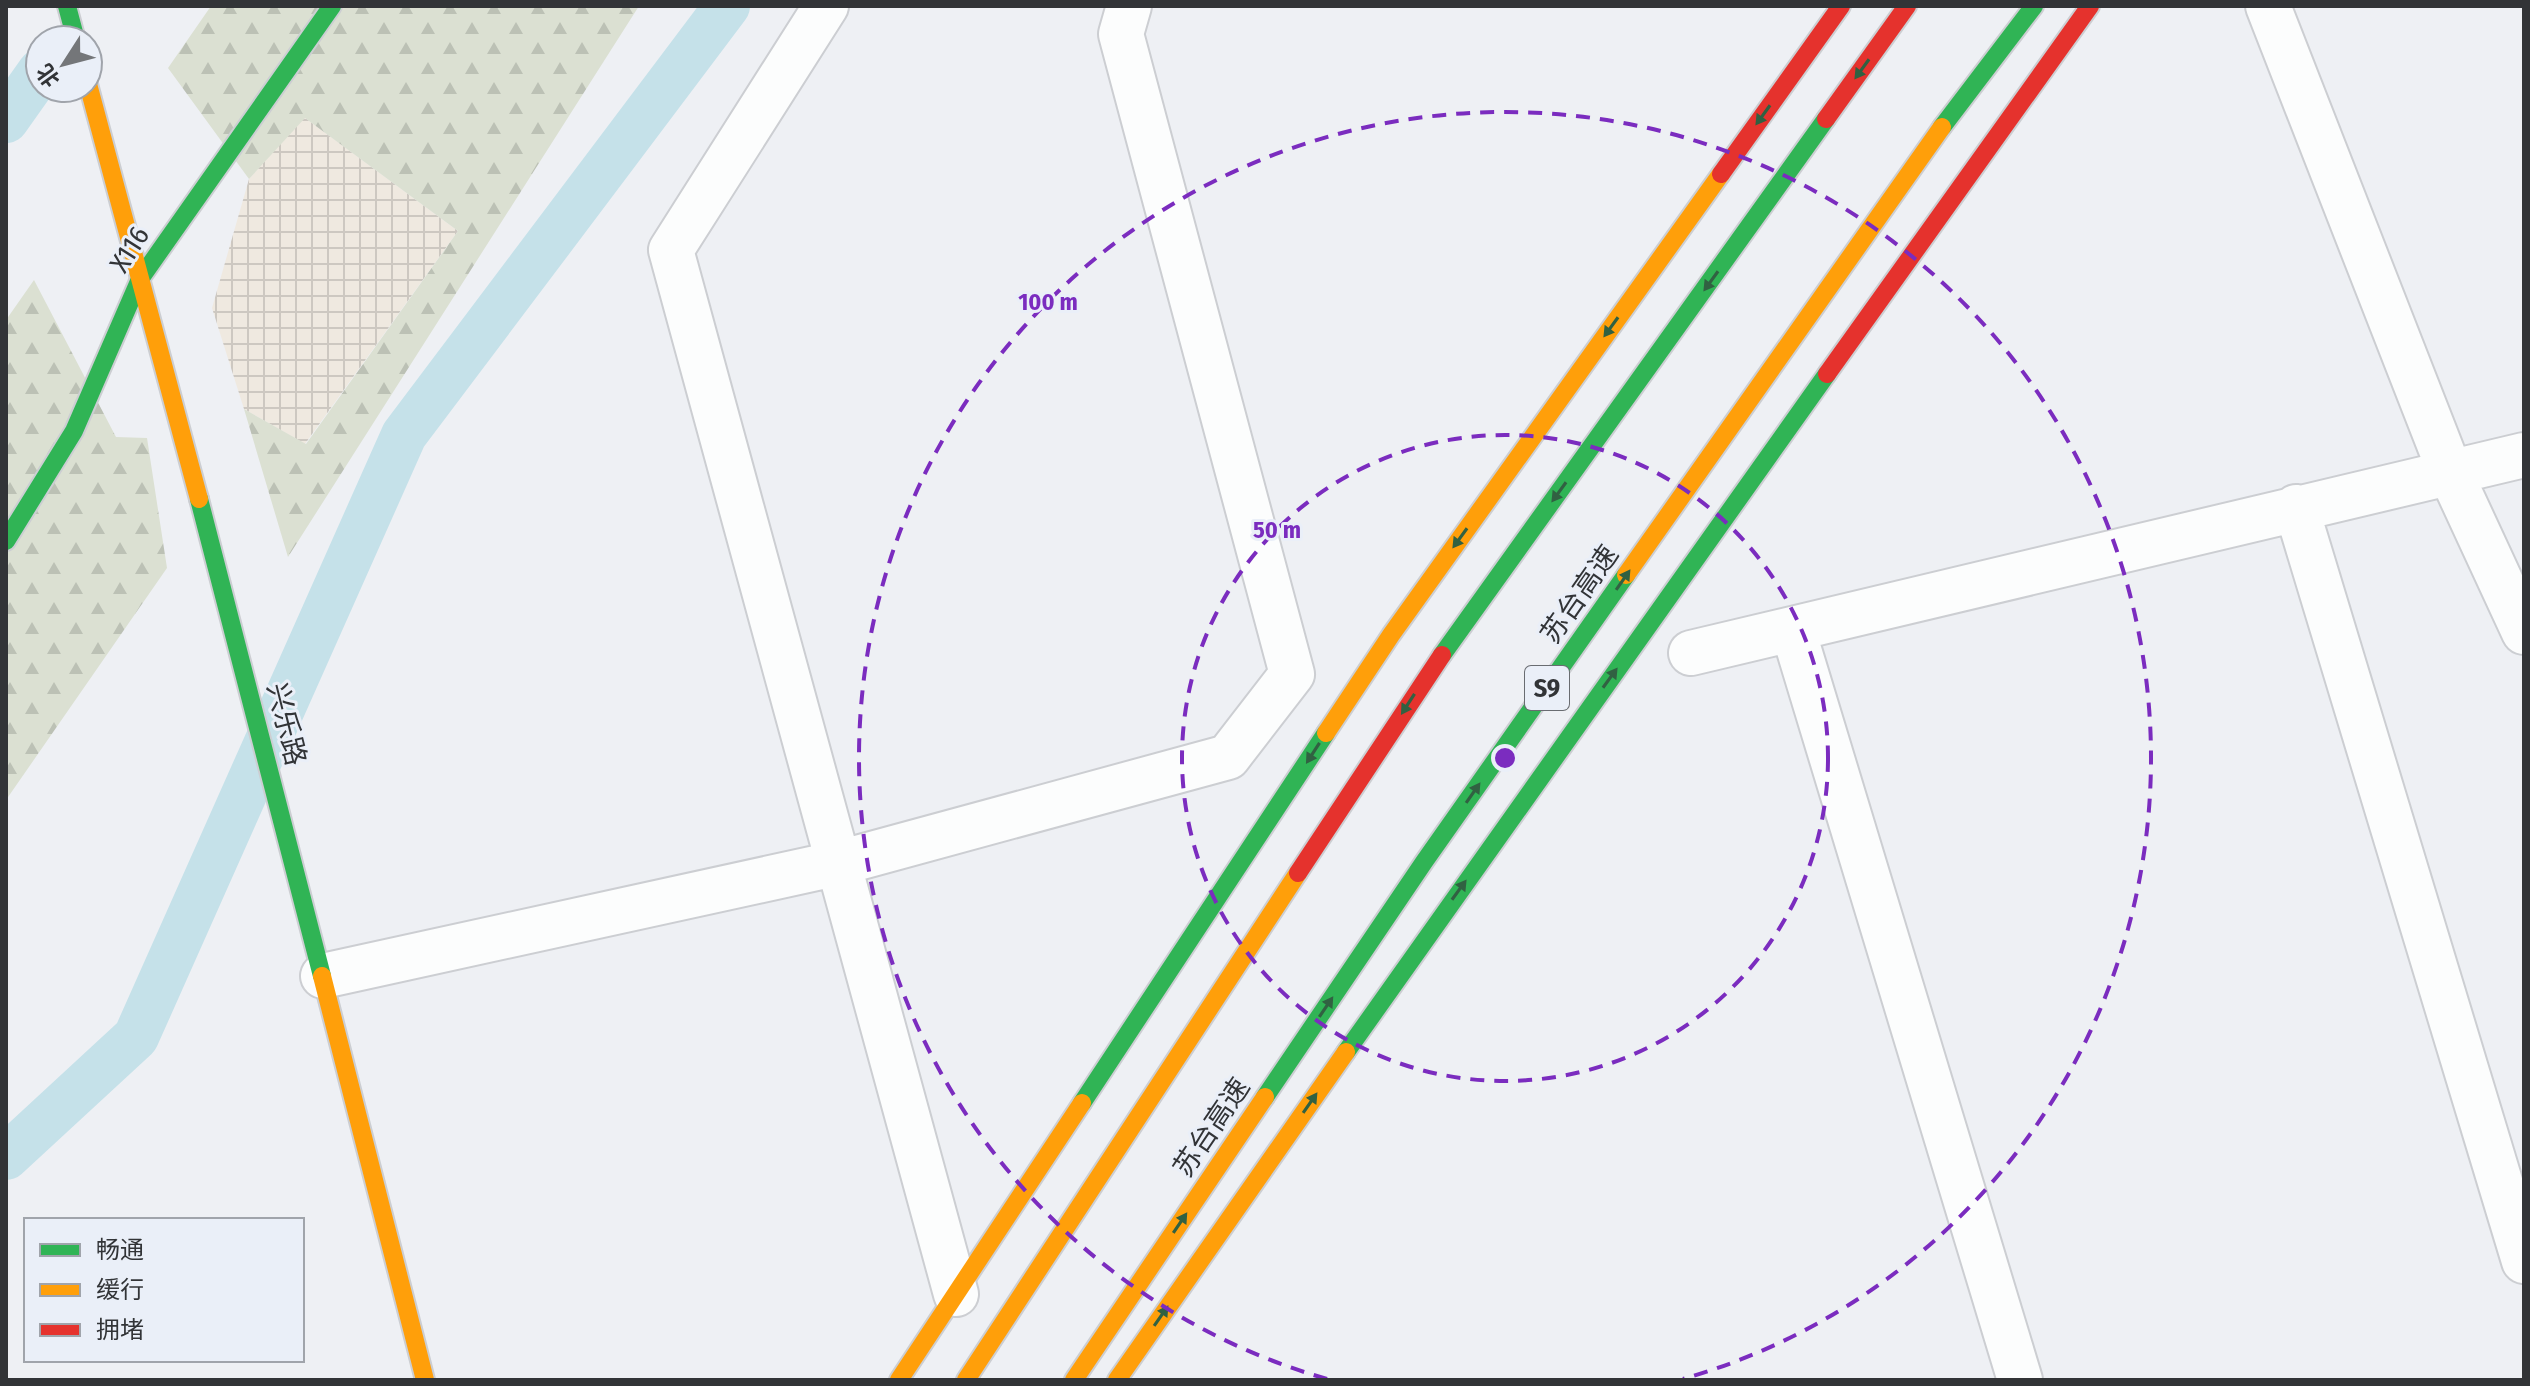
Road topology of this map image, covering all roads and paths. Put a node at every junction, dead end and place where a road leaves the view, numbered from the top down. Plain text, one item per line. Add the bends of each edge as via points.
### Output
1 (332, 6) edge
2 (826, 6) edge
3 (1129, 6) edge
4 (1841, 6) edge
5 (1907, 6) edge
6 (2034, 6) edge
7 (2090, 6) edge
8 (2268, 6) edge
9 (93, 104) edge
10 (140, 279) junction
11 (2524, 455) edge
12 (2450, 472) junction
13 (2296, 507) junction
14 (6, 541) edge
15 (1793, 630) junction
16 (2524, 632) edge
17 (1691, 653) dead end
18 (839, 863) junction
19 (323, 976) junction
20 (2524, 1261) edge
21 (956, 1294) junction
22 (425, 1380) edge
23 (899, 1380) edge
24 (966, 1380) edge
25 (1074, 1380) edge
26 (1117, 1380) edge
27 (2020, 1380) edge

1 - 10 main road, X116
2 - 18 street via 671,250
3 - 18 street via 1121,34 1292,674 1228,757
4 -> 21 main road via 1391,635
5 -> 24 main road via 1422,683
25 -> 6 main road, 苏台高速 / S9 via 1424,862 1964,96
26 -> 7 main road via 1451,901
8 - 12 street
9 - 10 main road, 兴乐路
10 - 14 main road, X116 via 74,431
10 - 19 main road, 兴乐路
11 - 12 street
12 - 13 street
12 - 16 street
13 - 15 street
13 - 20 street
15 - 17 street
15 - 27 street
18 - 19 street
18 - 21 street
19 - 22 main road, 兴乐路
21 - 23 main road

